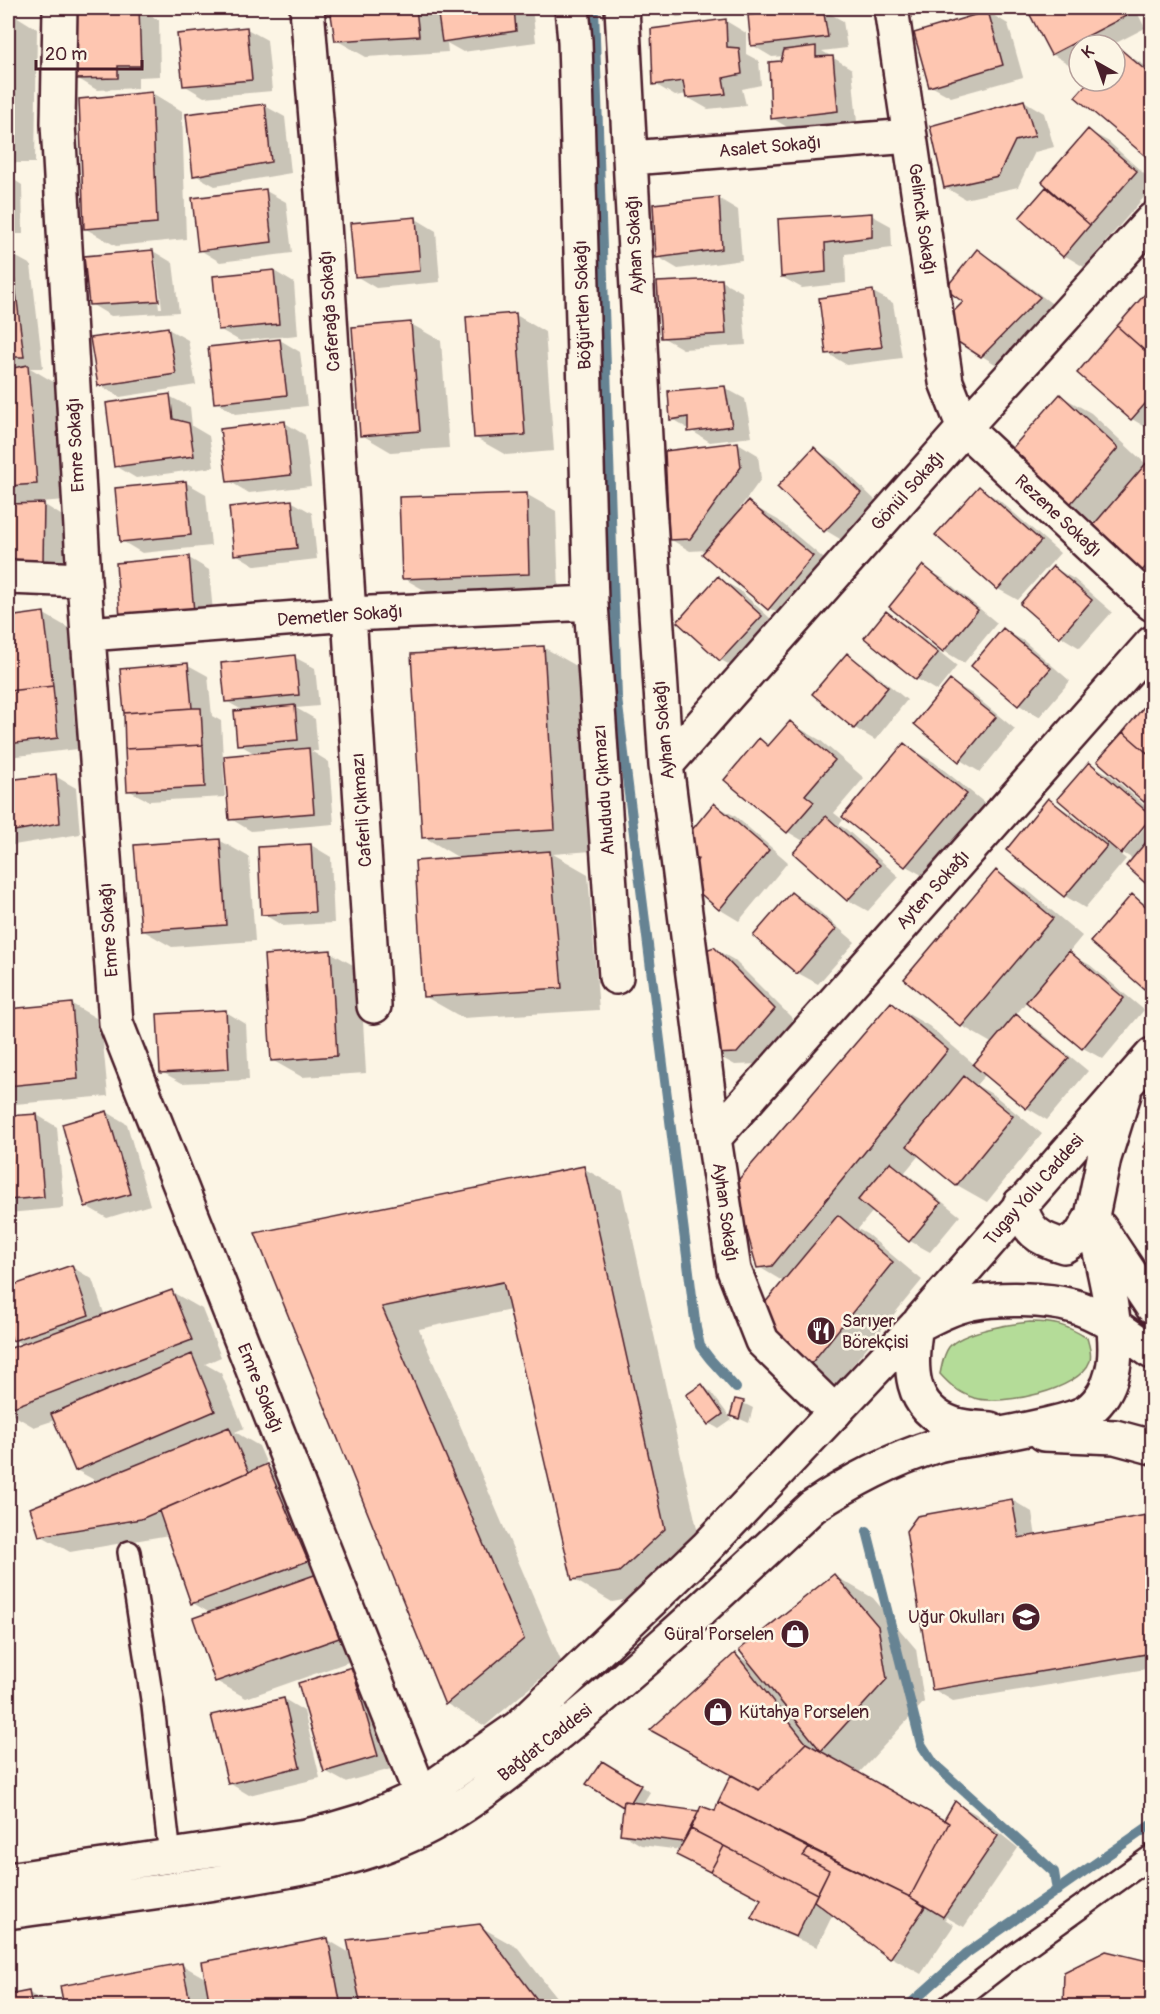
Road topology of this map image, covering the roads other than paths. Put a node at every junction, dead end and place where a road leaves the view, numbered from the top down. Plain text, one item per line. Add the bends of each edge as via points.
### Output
1 (60, 8) edge
2 (307, 8) edge
3 (572, 8) edge
4 (622, 8) edge
5 (891, 8) edge
6 (575, 41) junction
7 (623, 41) junction
8 (910, 136) junction
9 (631, 158) junction
10 (1152, 220) edge
11 (964, 428) junction
12 (8, 577) edge
13 (84, 580) junction
14 (591, 603) junction
15 (1152, 604) edge
16 (350, 614) junction
17 (88, 634) junction
18 (1152, 643) edge
19 (666, 765) junction
20 (616, 977) dead end
21 (374, 1006) dead end
22 (1152, 1055) edge
23 (1128, 1084) junction
24 (714, 1138) junction
25 (1020, 1204) junction
26 (1092, 1216) junction
27 (1152, 1306) edge
28 (916, 1326) junction
29 (1114, 1326) junction
30 (1152, 1352) edge
31 (835, 1412) junction
32 (1014, 1433) junction
33 (1152, 1447) edge
34 (129, 1552) dead end
35 (421, 1795) junction
36 (170, 1856) junction
37 (1152, 1856) edge
38 (8, 1880) edge
39 (8, 1912) edge
40 (949, 2007) edge

1 - 13 street, Emre Sokağı via 58,124
2 - 16 street, Caferağa Sokağı
3 - 6 street, Böğürtlen Sokağı
4 - 7 street, Ayhan Sokağı
5 - 8 street, Gelincik Sokağı
6 - 7 street
6 - 14 street, Böğürtlen Sokağı
7 - 9 street, Ayhan Sokağı
8 - 9 street, Asalet Sokağı
8 - 11 street, Gelincik Sokağı via 946,381
9 - 19 street, Ayhan Sokağı
10 - 11 street, Gönül Sokağı
11 - 15 street, Rezene Sokağı
11 - 19 street, Gönül Sokağı
12 - 13 street
13 - 17 street, Emre Sokağı
14 - 16 street, Demetler Sokağı
14 - 20 street, Ahududu Çıkmazı
16 - 17 street, Demetler Sokağı
16 - 21 street, Caferli Çıkmazı
17 - 35 street, Emre Sokağı via 116,1023
18 - 24 street, Ayten Sokağı
19 - 24 street, Ayhan Sokağı
22 - 23 street, Tugay Yolu Caddesi
23 - 25 street, Tugay Yolu Caddesi
23 - 26 street via 1104,1158
24 - 31 street, Ayhan Sokağı via 734,1270 762,1341
25 - 26 street via 1030,1228 1050,1242 1064,1246 1081,1235
25 - 28 street, Tugay Yolu Caddesi
26 - 27 street
26 - 29 street
28 - 29 street, Bağdat Caddesi via 972,1304 1017,1300 1073,1306
28 - 31 street, Bağdat Caddesi
28 - 32 street, Bağdat Caddesi via 911,1356 914,1376 930,1412 954,1425
29 - 30 street, Bağdat Caddesi
29 - 32 street, Bağdat Caddesi via 1113,1372 1107,1388 1090,1410
31 - 35 street, Bağdat Caddesi via 706,1548 519,1727
32 - 33 street, Bağdat Caddesi via 1115,1437
32 - 39 street, Bağdat Caddesi via 940,1444 849,1482 812,1507 595,1705 505,1776 414,1834 326,1864
34 - 36 lane via 153,1706
35 - 36 street, Bağdat Caddesi via 368,1819 331,1830
36 - 38 street, Bağdat Caddesi
37 - 40 lane

